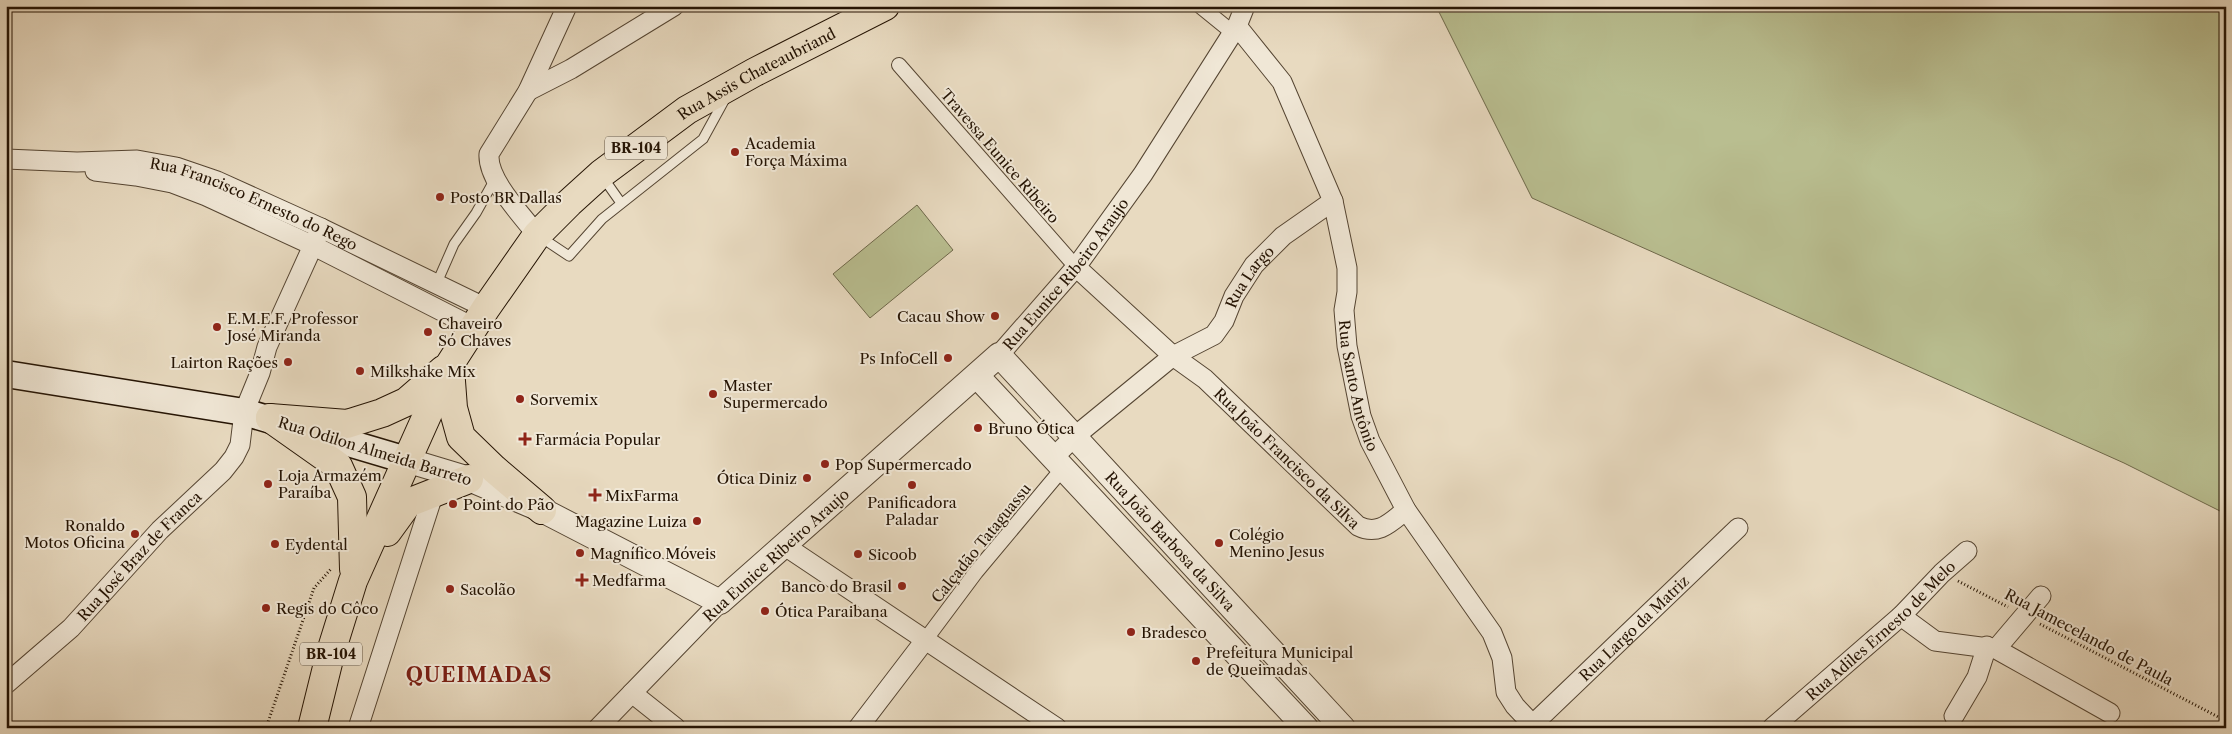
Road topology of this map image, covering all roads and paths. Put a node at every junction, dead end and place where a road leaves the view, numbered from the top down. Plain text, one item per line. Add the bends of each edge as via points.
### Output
1 (567, 6) edge
2 (674, 6) edge
3 (885, 6) edge
4 (1200, 6) edge
5 (1245, 6) edge
6 (1234, 29) junction
7 (899, 65) dead end
8 (733, 84) junction
9 (528, 91) junction
10 (6, 159) edge
11 (6, 171) edge
12 (601, 174) junction
13 (495, 179) junction
14 (1333, 201) junction
15 (622, 203) junction
16 (322, 228) junction
17 (537, 235) junction
18 (314, 246) junction
19 (1076, 267) junction
20 (436, 285) junction
21 (479, 317) junction
22 (999, 355) junction
23 (1173, 356) junction
24 (450, 364) junction
25 (6, 374) edge
26 (977, 376) junction
27 (257, 415) junction
28 (1074, 437) junction
29 (406, 460) junction
30 (1058, 463) junction
31 (468, 479) junction
32 (434, 492) junction
33 (542, 510) junction
34 (1406, 510) junction
35 (1738, 528) dead end
36 (354, 542) junction
37 (785, 546) junction
38 (1967, 551) dead end
39 (1942, 573) junction
40 (353, 581) junction
41 (2041, 596) dead end
42 (720, 602) junction
43 (2011, 609) dead end
44 (1901, 616) junction
45 (2037, 622) dead end
46 (926, 639) junction
47 (1991, 648) junction
48 (6, 684) edge
49 (632, 693) junction
50 (2110, 713) dead end
51 (1954, 716) dead end
52 (2226, 722) edge
53 (1531, 726) edge
54 (266, 728) edge
55 (312, 728) edge
56 (358, 728) edge
57 (598, 728) edge
58 (676, 728) edge
59 (858, 728) edge
60 (1057, 728) edge
61 (1306, 728) edge
62 (1343, 728) edge
63 (1772, 728) edge

1 - 9 street
2 - 9 street via 571,69
3 - 8 highway, Rua Assis Chateaubriand / BR-104
4 - 6 street
5 - 6 street, Rua Eunice Ribeiro Araujo
6 - 14 street, Rua Santo Antônio via 1282,82
6 - 19 street, Rua Eunice Ribeiro Araujo via 1143,174
7 - 19 street, Travessa Eunice Ribeiro
8 - 12 highway, Rua Assis Chateaubriand / BR-104 via 687,110
8 - 15 lane via 703,139
9 - 13 street via 489,154 488,162
10 - 16 street, Rua Francisco Ernesto do Rego via 137,160 176,167 216,181
11 - 18 street, Rua Francisco Ernesto do Rego via 89,170 172,183
12 - 15 lane
12 - 17 highway, Rua Assis Chateaubriand / BR-104
13 - 17 street
13 - 20 lane via 454,244
14 - 23 street, Rua Largo via 1283,236 1254,265 1214,335
14 - 34 street, Rua Santo Antônio via 1347,268 1345,326 1361,416 1378,458
15 - 17 lane via 602,219 569,256
16 - 18 street, Rua José Braz de Franca
16 - 20 street, Rua Francisco Ernesto do Rego
17 - 21 highway, Rua Assis Chateaubriand / BR-104
18 - 21 street, Rua Francisco Ernesto do Rego
18 - 27 street, Rua José Braz de Franca via 277,323
19 - 22 street, Rua Eunice Ribeiro Araujo
19 - 23 street
20 - 21 street, Rua Francisco Ernesto do Rego
21 - 24 highway, Rua Assis Chateaubriand / BR-104
22 - 26 street, Rua Eunice Ribeiro Araujo
22 - 28 street, Rua João Barbosa da Silva
23 - 28 street, Rua Largo
23 - 34 street, Rua João Francisco da Silva via 1205,379 1358,526 1375,531
24 - 27 highway via 406,402 347,424
24 - 29 highway, Rua Assis Chateaubriand / BR-104
24 - 33 highway via 452,408 461,437
25 - 27 main road, Rua Odilon Almeida Barreto
26 - 30 street, Rua João Barbosa da Silva
26 - 37 street, Rua Eunice Ribeiro Araujo
27 - 29 main road, Rua Odilon Almeida Barreto
27 - 36 highway via 338,466 352,497
27 - 48 street, Rua José Braz de Franca via 223,470 160,530 71,628
28 - 30 street, Rua Largo
28 - 62 street, Rua João Barbosa da Silva
29 - 31 street, Rua Odilon Almeida Barreto
29 - 40 highway, BR-104
30 - 46 street, Calçadão Tataguassu
30 - 61 street, Rua João Barbosa da Silva
31 - 32 highway
31 - 33 street, Rua Odilon Almeida Barreto
32 - 40 highway via 408,503
32 - 56 street
33 - 42 street, Rua Odilon Almeida Barreto
34 - 53 street, Rua Santo Antônio via 1492,633 1502,658 1506,692
35 - 53 street, Rua Largo da Matriz
36 - 40 highway
36 - 54 path via 314,588
37 - 42 street, Rua Eunice Ribeiro Araujo
37 - 46 street
38 - 39 street, Rua Adiles Ernesto de Melo
39 - 43 path, Rua Jamecelando de Paula
39 - 44 street, Rua Adiles Ernesto de Melo
40 - 55 highway, BR-104
41 - 47 street
42 - 49 street, Rua Eunice Ribeiro Araujo
44 - 47 street via 1935,640
44 - 63 street, Rua Adiles Ernesto de Melo
45 - 52 path, Rua Jamecelando de Paula
46 - 59 street
46 - 60 street
47 - 50 street
47 - 51 street
49 - 57 street, Rua Eunice Ribeiro Araujo
49 - 58 street

